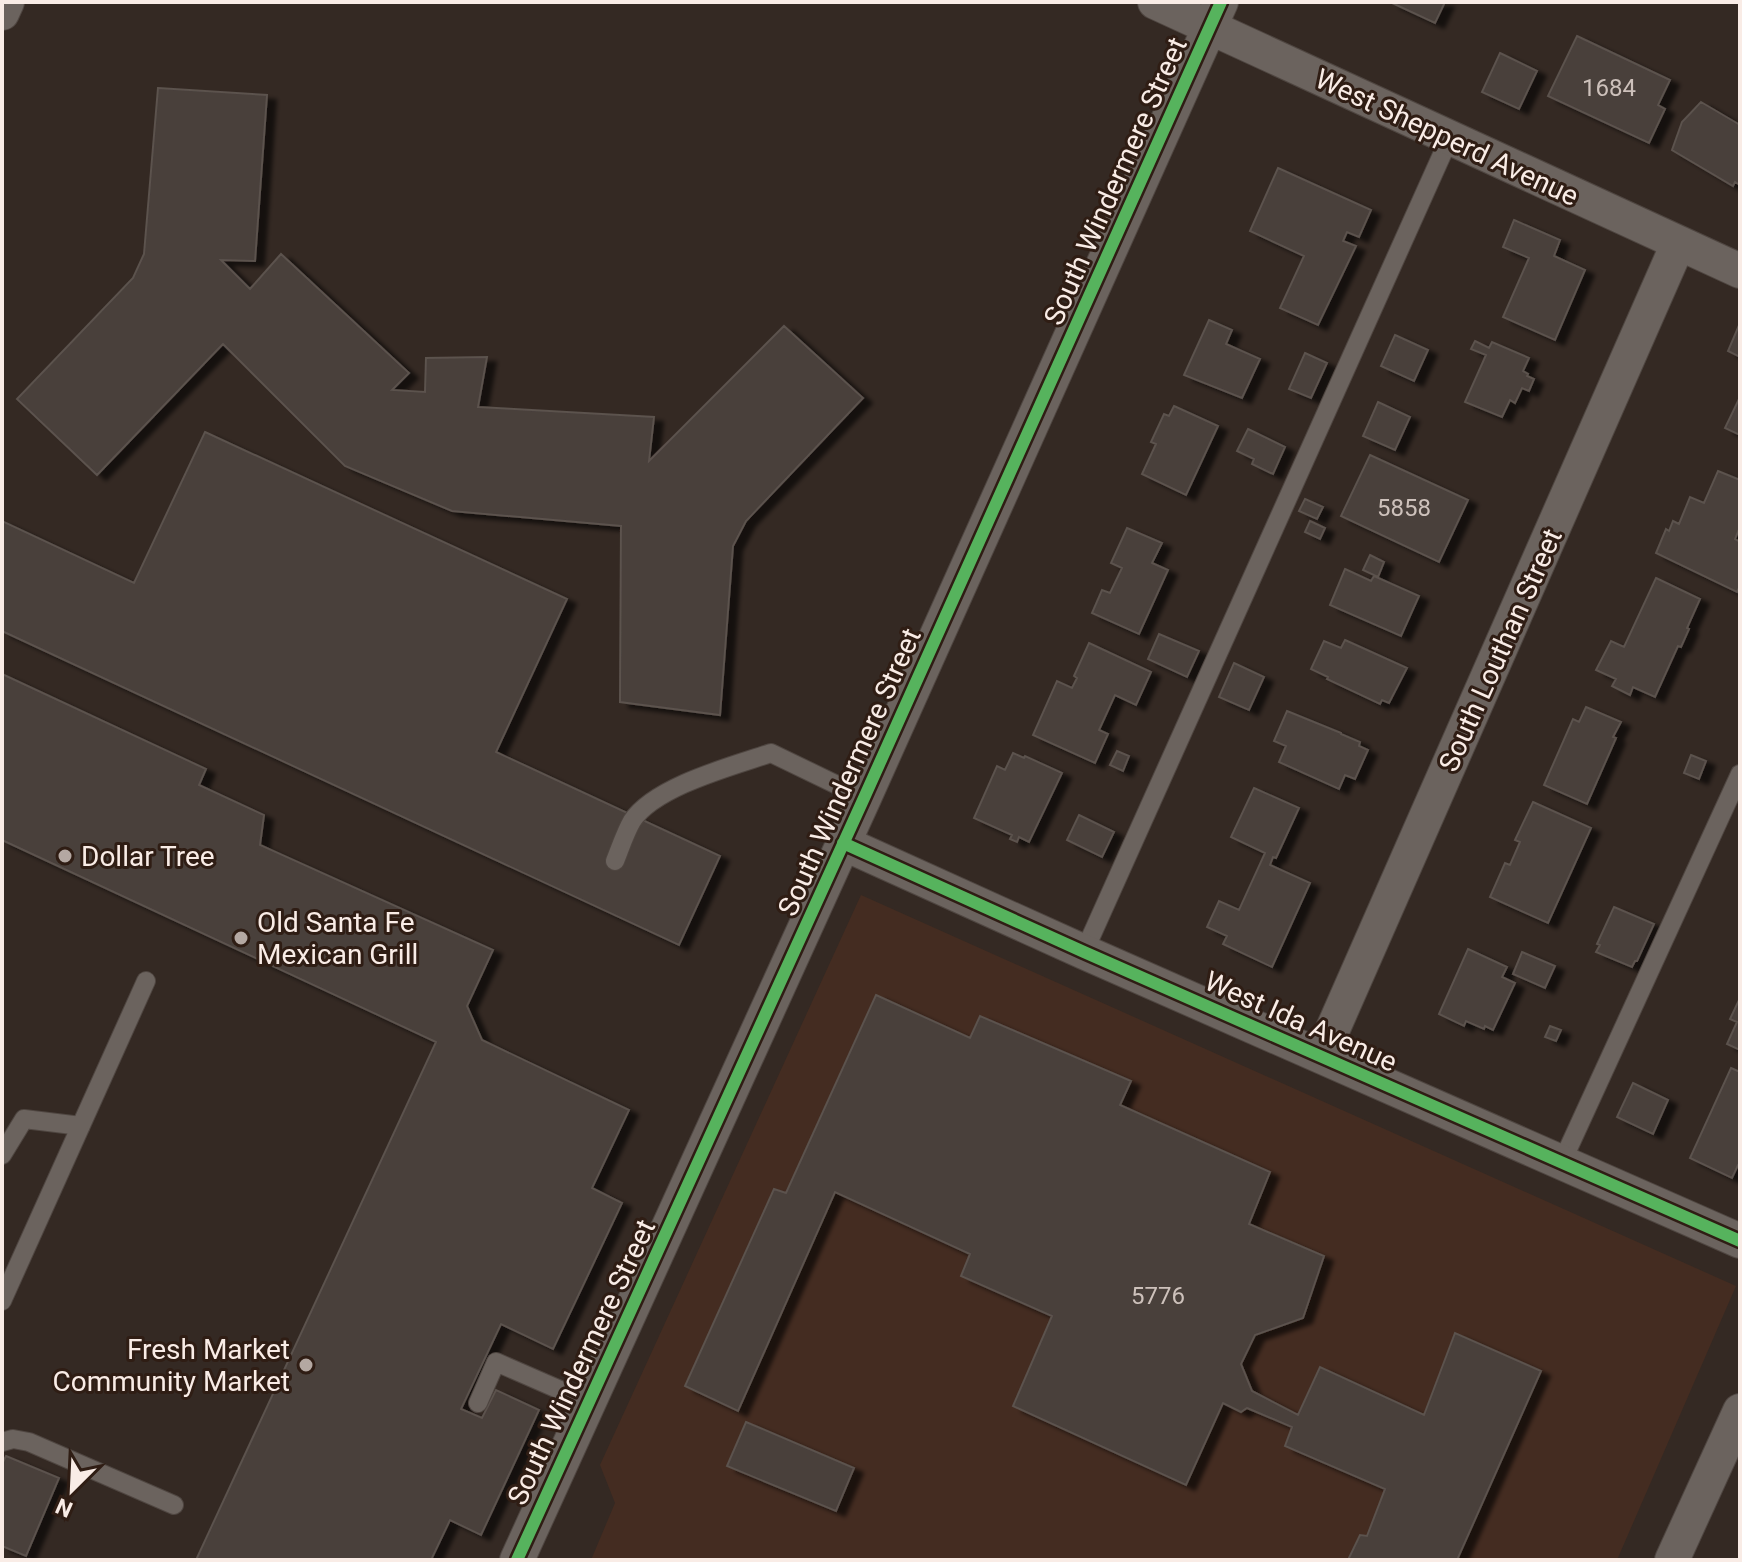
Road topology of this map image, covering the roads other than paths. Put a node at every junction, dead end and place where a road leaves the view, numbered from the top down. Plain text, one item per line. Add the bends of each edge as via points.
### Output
1 (7, 2) edge
2 (1155, 2) edge
3 (2, 12) edge
4 (1216, 14) edge
5 (1449, 139) junction
6 (1678, 244) junction
7 (1740, 271) edge
8 (1740, 774) edge
9 (864, 798) junction
10 (843, 843) junction
11 (615, 861) dead end
12 (1084, 952) junction
13 (146, 981) dead end
14 (1321, 1056) junction
15 (81, 1126) junction
16 (2, 1155) edge
17 (1562, 1162) junction
18 (1740, 1241) edge
19 (2, 1261) edge
20 (12, 1278) junction
21 (2, 1301) edge
22 (478, 1403) dead end
23 (590, 1403) junction
24 (1740, 1411) edge
25 (2, 1442) edge
26 (174, 1505) dead end
27 (517, 1560) edge
28 (1672, 1560) edge

1 - 3 street
2 - 4 street, West Shepperd Avenue
4 - 5 street, West Shepperd Avenue
4 - 9 street, South Windermere Street
5 - 6 street, West Shepperd Avenue
5 - 12 lane
6 - 7 street, West Shepperd Avenue
6 - 14 street, South Louthan Street
8 - 17 lane
9 - 10 street, South Windermere Street
9 - 11 lane via 771,753 705,775 654,800 633,820
10 - 12 street, West Ida Avenue
10 - 23 street, South Windermere Street
12 - 14 street, West Ida Avenue
13 - 15 lane
14 - 17 street, West Ida Avenue
15 - 16 lane via 24,1119
15 - 20 lane
17 - 18 street, West Ida Avenue
19 - 20 lane
20 - 21 lane
22 - 23 lane via 496,1362
23 - 27 street, South Windermere Street
24 - 28 street
25 - 26 lane via 29,1442

